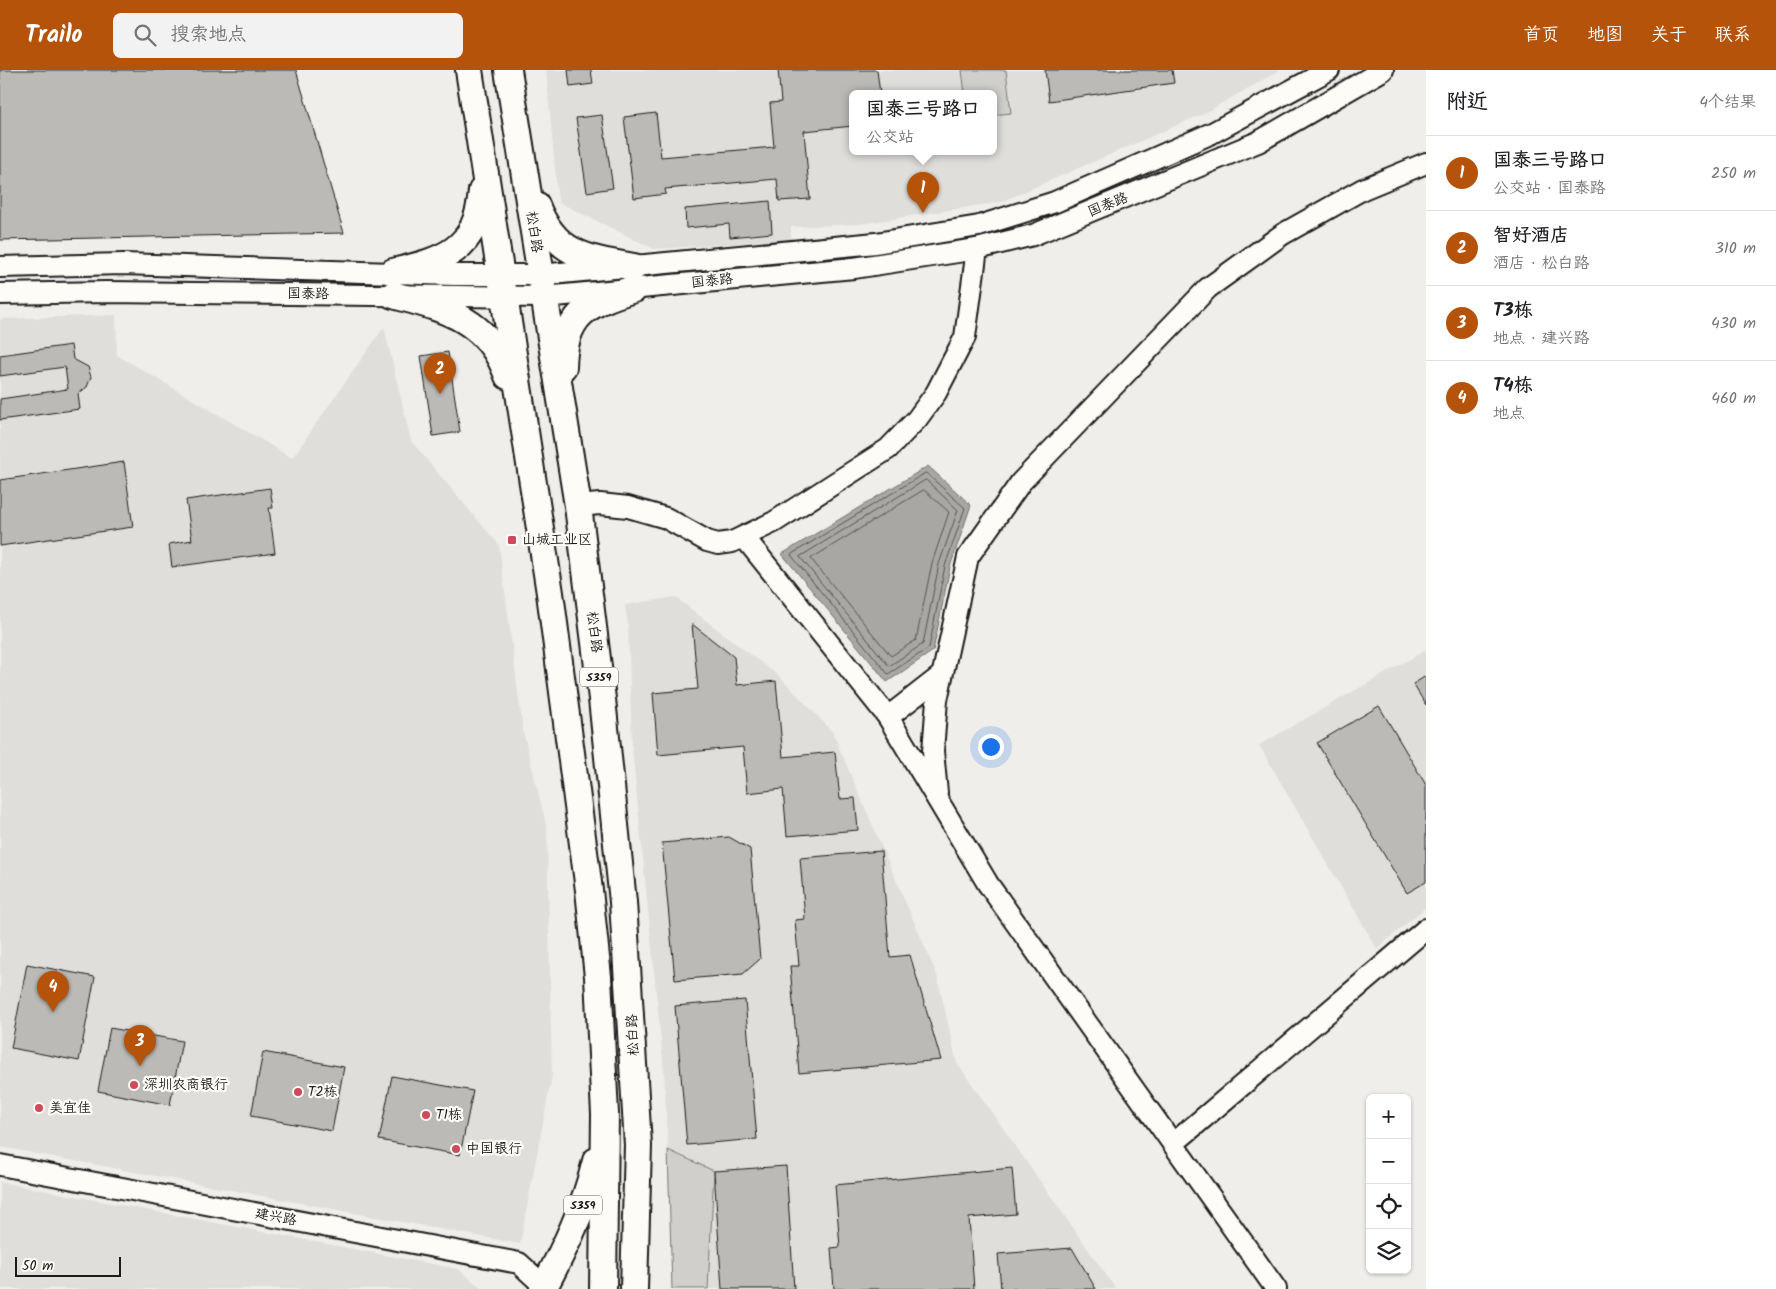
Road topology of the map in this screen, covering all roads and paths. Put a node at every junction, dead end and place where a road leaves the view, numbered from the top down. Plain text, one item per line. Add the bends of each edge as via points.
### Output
1 (469, 70) edge
2 (508, 70) edge
3 (1329, 70) edge
4 (1383, 70) edge
5 (484, 163) junction
6 (1426, 163) edge
7 (526, 179) junction
8 (977, 249) junction
9 (0, 267) edge
10 (634, 278) junction
11 (393, 283) junction
12 (503, 286) junction
13 (542, 286) junction
14 (0, 294) edge
15 (522, 416) junction
16 (564, 426) junction
17 (578, 506) junction
18 (744, 536) junction
19 (942, 674) junction
20 (888, 717) junction
21 (938, 802) junction
22 (1426, 929) edge
23 (605, 1114) junction
24 (1174, 1144) junction
25 (0, 1165) edge
26 (543, 1287) edge
27 (603, 1289) edge
28 (634, 1289) edge
29 (1276, 1289) edge

1 - 5 main road, S359
2 - 7 main road, 松白路 / S359
3 - 10 street, 国泰路 via 1212,133 1142,165 1054,202 980,226
4 - 8 street, 国泰路 via 1258,142 1033,235
5 - 11 main road via 477,220 471,233 460,247 445,257
5 - 12 main road, S359
6 - 19 street via 1363,189 1283,234 1208,288 1020,482 968,557
7 - 10 main road via 540,216 562,245
7 - 13 main road, 松白路 / S359
8 - 10 street, 国泰路 via 854,268
8 - 18 street via 965,337 936,393 917,419 888,449 774,522
9 - 11 street, 国泰路 via 124,264
10 - 13 street, 国泰路
10 - 16 main road via 580,313 571,326 563,355
11 - 12 street, 国泰路
11 - 14 street, 国泰路
11 - 15 main road via 452,312 480,330 495,347 505,367
12 - 13 street, 国泰路
12 - 15 main road, S359
13 - 16 main road, 松白路 / S359
15 - 23 main road, S359 via 570,735 589,890 598,977
16 - 17 main road, 松白路 / S359
17 - 18 street via 600,504 652,513 718,544
17 - 28 main road, 松白路 / S359 via 605,728 632,1024 638,1145
18 - 20 street
19 - 20 street
19 - 21 street via 933,725
20 - 21 street
21 - 24 street via 988,884
22 - 24 street
23 - 26 main road, S359 via 584,1203 565,1249
23 - 27 main road
24 - 29 street
25 - 26 street, 建兴路 via 519,1263

